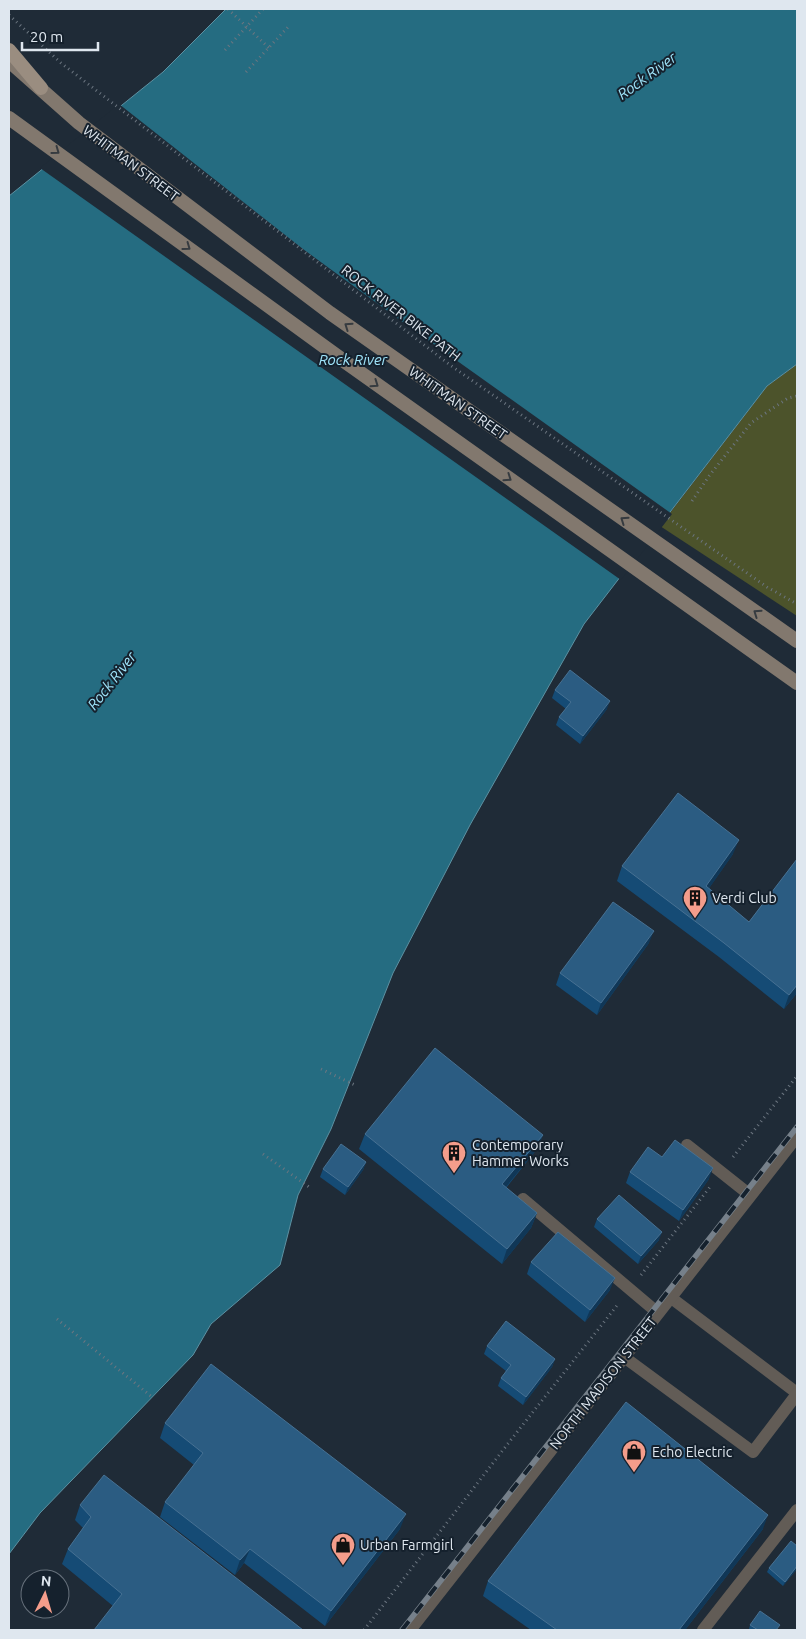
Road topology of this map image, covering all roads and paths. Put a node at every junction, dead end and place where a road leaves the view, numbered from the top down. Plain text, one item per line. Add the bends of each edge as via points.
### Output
1 (228, 9) edge
2 (263, 9) edge
3 (9, 15) edge
4 (290, 25) dead end
5 (247, 26) junction
6 (270, 48) junction
7 (9, 50) edge
8 (225, 50) dead end
9 (9, 61) edge
10 (246, 72) dead end
11 (41, 88) junction
12 (12, 121) edge
13 (797, 396) edge
14 (692, 501) dead end
15 (797, 604) edge
16 (797, 641) edge
17 (797, 683) edge
18 (321, 1069) dead end
19 (797, 1076) edge
20 (355, 1085) dead end
21 (797, 1135) edge
22 (686, 1145) edge
23 (263, 1154) dead end
24 (721, 1173) junction
25 (309, 1187) dead end
26 (750, 1195) junction
27 (523, 1200) edge
28 (630, 1289) junction
29 (670, 1297) junction
30 (658, 1313) junction
31 (57, 1319) dead end
32 (624, 1357) junction
33 (797, 1393) edge
34 (152, 1397) dead end
35 (797, 1510) edge
36 (364, 1630) edge
37 (409, 1630) edge
38 (704, 1630) edge

1 - 5 path
2 - 5 path
3 - 15 path, ROCK RIVER BIKE PATH via 61,63 450,365 767,587
4 - 6 path
5 - 6 path
5 - 8 path
6 - 10 path
7 - 11 main road
9 - 11 main road, WHITMAN STREET
16 -> 11 main road, WHITMAN STREET via 330,314 79,123
12 -> 17 main road
13 - 14 path via 788,398 751,423
18 - 20 path
19 - 24 path
21 - 26 street, NORTH MADISON STREET
22 - 24 lane
23 - 25 path
24 - 26 lane
24 - 28 path
26 - 29 street, NORTH MADISON STREET
27 - 28 lane
28 - 30 lane
28 - 36 path
29 - 30 street, NORTH MADISON STREET
29 - 33 lane
30 - 32 street, NORTH MADISON STREET
31 - 34 path
32 - 33 lane via 753,1452
32 - 37 street, NORTH MADISON STREET
35 - 38 lane

